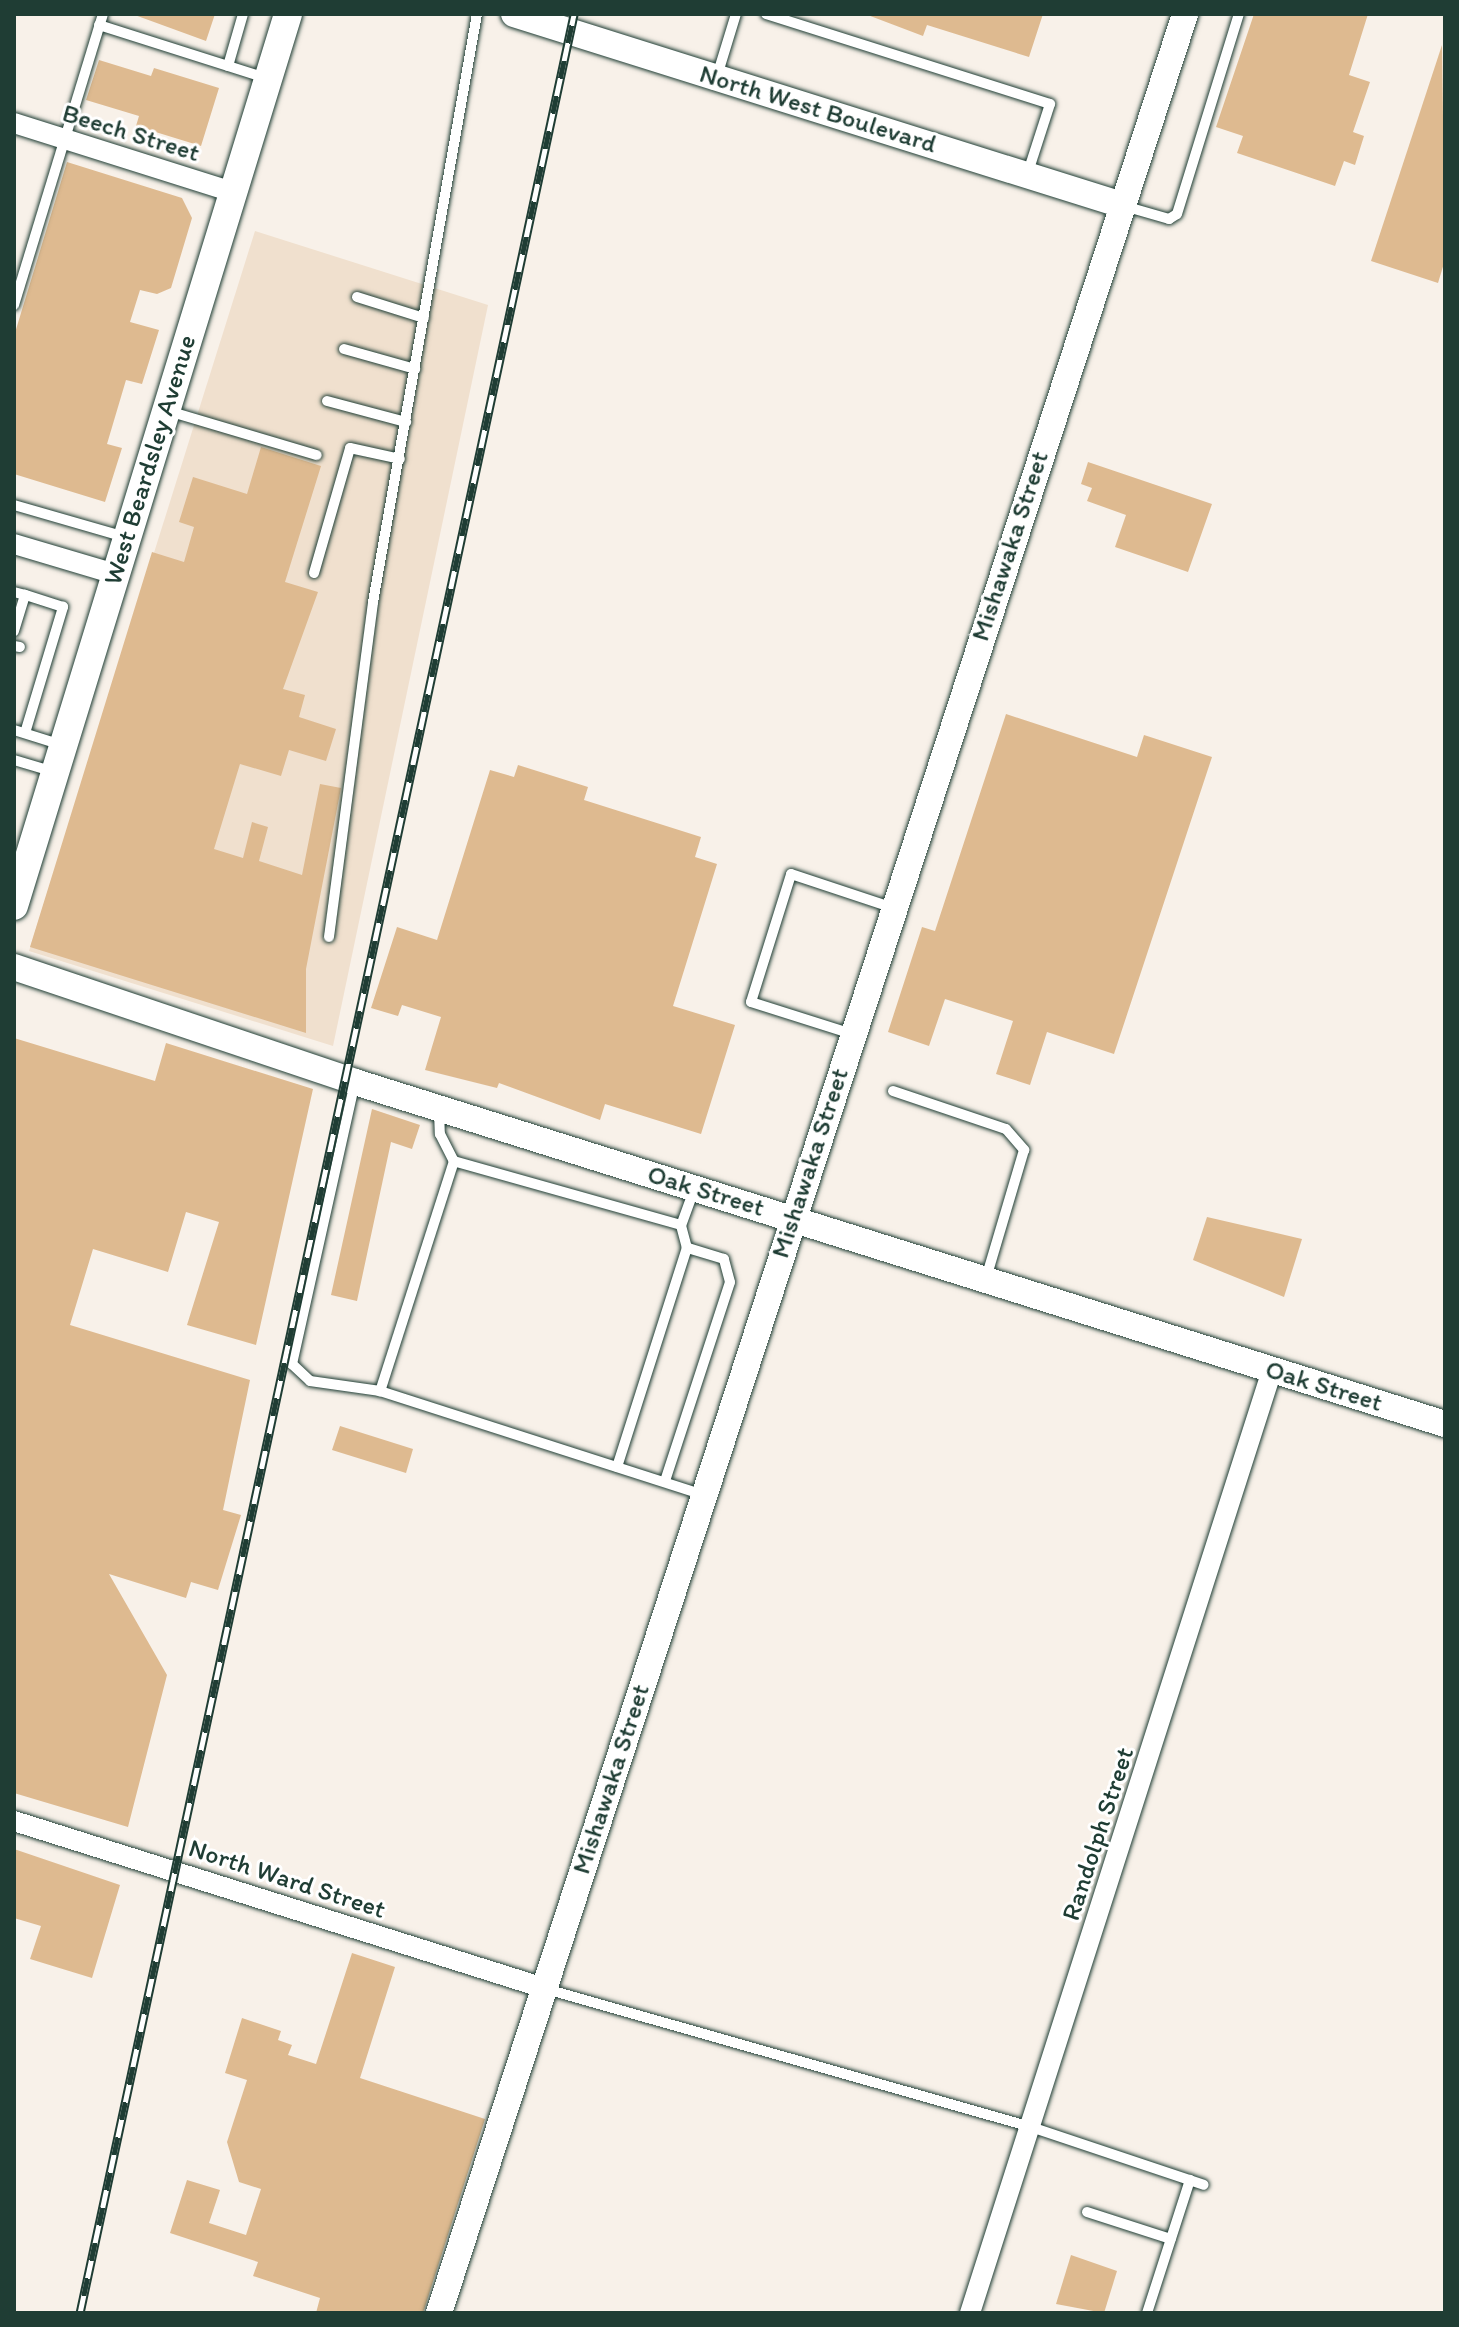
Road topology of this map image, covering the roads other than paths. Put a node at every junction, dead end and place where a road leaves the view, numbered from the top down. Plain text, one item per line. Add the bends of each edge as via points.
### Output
1 (243, 14) edge
2 (288, 14) edge
3 (477, 14) edge
4 (514, 14) edge
5 (736, 14) edge
6 (766, 14) edge
7 (1185, 14) edge
8 (1239, 14) edge
9 (101, 20) edge
10 (228, 66) junction
11 (716, 77) junction
12 (268, 78) junction
13 (14, 123) edge
14 (64, 139) junction
15 (1027, 175) junction
16 (233, 192) junction
17 (1122, 205) junction
18 (357, 297) dead end
19 (14, 305) edge
20 (424, 318) junction
21 (344, 349) dead end
22 (415, 369) junction
23 (327, 401) dead end
24 (166, 410) junction
25 (406, 422) junction
26 (317, 455) dead end
27 (400, 459) junction
28 (14, 505) edge
29 (127, 538) junction
30 (14, 544) edge
31 (314, 573) dead end
32 (115, 574) junction
33 (19, 593) edge
34 (14, 631) edge
35 (19, 732) edge
36 (63, 745) junction
37 (14, 760) edge
38 (55, 772) junction
39 (14, 906) edge
40 (893, 908) junction
41 (329, 937) dead end
42 (14, 967) edge
43 (852, 1034) junction
44 (355, 1082) junction
45 (893, 1091) dead end
46 (439, 1108) junction
47 (454, 1161) junction
48 (694, 1188) junction
49 (791, 1218) junction
50 (681, 1225) junction
51 (687, 1248) junction
52 (985, 1280) junction
53 (1272, 1370) junction
54 (380, 1391) junction
55 (1445, 1424) edge
56 (617, 1467) junction
57 (665, 1481) junction
58 (703, 1495) junction
59 (14, 1821) edge
60 (544, 1988) junction
61 (1031, 2127) junction
62 (1190, 2180) junction
63 (1204, 2185) dead end
64 (1087, 2212) dead end
65 (1171, 2239) junction
66 (439, 2313) edge
67 (970, 2313) edge
68 (1147, 2313) edge

1 - 10 lane
2 - 12 main road, West Beardsley Avenue
3 - 20 lane
4 - 11 street, North West Boulevard
5 - 11 lane
6 - 15 lane via 1050,104
7 - 17 street, Mishawaka Street
8 - 17 lane via 1177,214 1169,219
9 - 10 lane
9 - 14 lane
10 - 12 lane
11 - 15 street, North West Boulevard
12 - 16 main road, West Beardsley Avenue
13 - 14 street, Beech Street
14 - 16 street, Beech Street
14 - 19 lane
15 - 17 street, North West Boulevard
16 - 24 main road, West Beardsley Avenue
17 - 40 street, Mishawaka Street
18 - 20 lane
20 - 22 lane
21 - 22 lane
22 - 25 lane
23 - 25 lane
24 - 26 lane
24 - 29 main road, West Beardsley Avenue
25 - 27 lane
27 - 31 lane via 350,448
27 - 41 lane via 373,602
28 - 29 lane
29 - 32 main road, West Beardsley Avenue
30 - 32 street
32 - 36 main road, West Beardsley Avenue
33 - 34 lane
33 - 35 lane via 63,607
35 - 36 lane
36 - 38 main road, West Beardsley Avenue
37 - 38 lane
38 - 39 main road, West Beardsley Avenue
40 - 43 street, Mishawaka Street
40 - 43 lane via 791,874 751,1002
42 - 44 street, Oak Street
43 - 49 street, Mishawaka Street
44 - 46 street, Oak Street
44 - 54 lane via 292,1364 310,1381
45 - 52 lane via 1006,1129 1024,1150
46 - 47 lane via 440,1134
46 - 48 street, Oak Street
47 - 50 lane
47 - 54 lane
48 - 49 street, Oak Street
48 - 50 lane
49 - 52 street, Oak Street
49 - 58 street, Mishawaka Street
50 - 51 lane
51 - 56 lane
51 - 57 lane via 724,1259 730,1282
52 - 53 street, Oak Street
53 - 55 street, Oak Street
53 - 61 street, Randolph Street
54 - 56 lane
56 - 57 lane
57 - 58 lane
58 - 60 street, Mishawaka Street
59 - 60 street, North Ward Street
60 - 61 lane
60 - 66 street, Mishawaka Street
61 - 62 lane
61 - 67 street, Randolph Street
62 - 63 lane
62 - 65 lane
64 - 65 lane
65 - 68 lane

